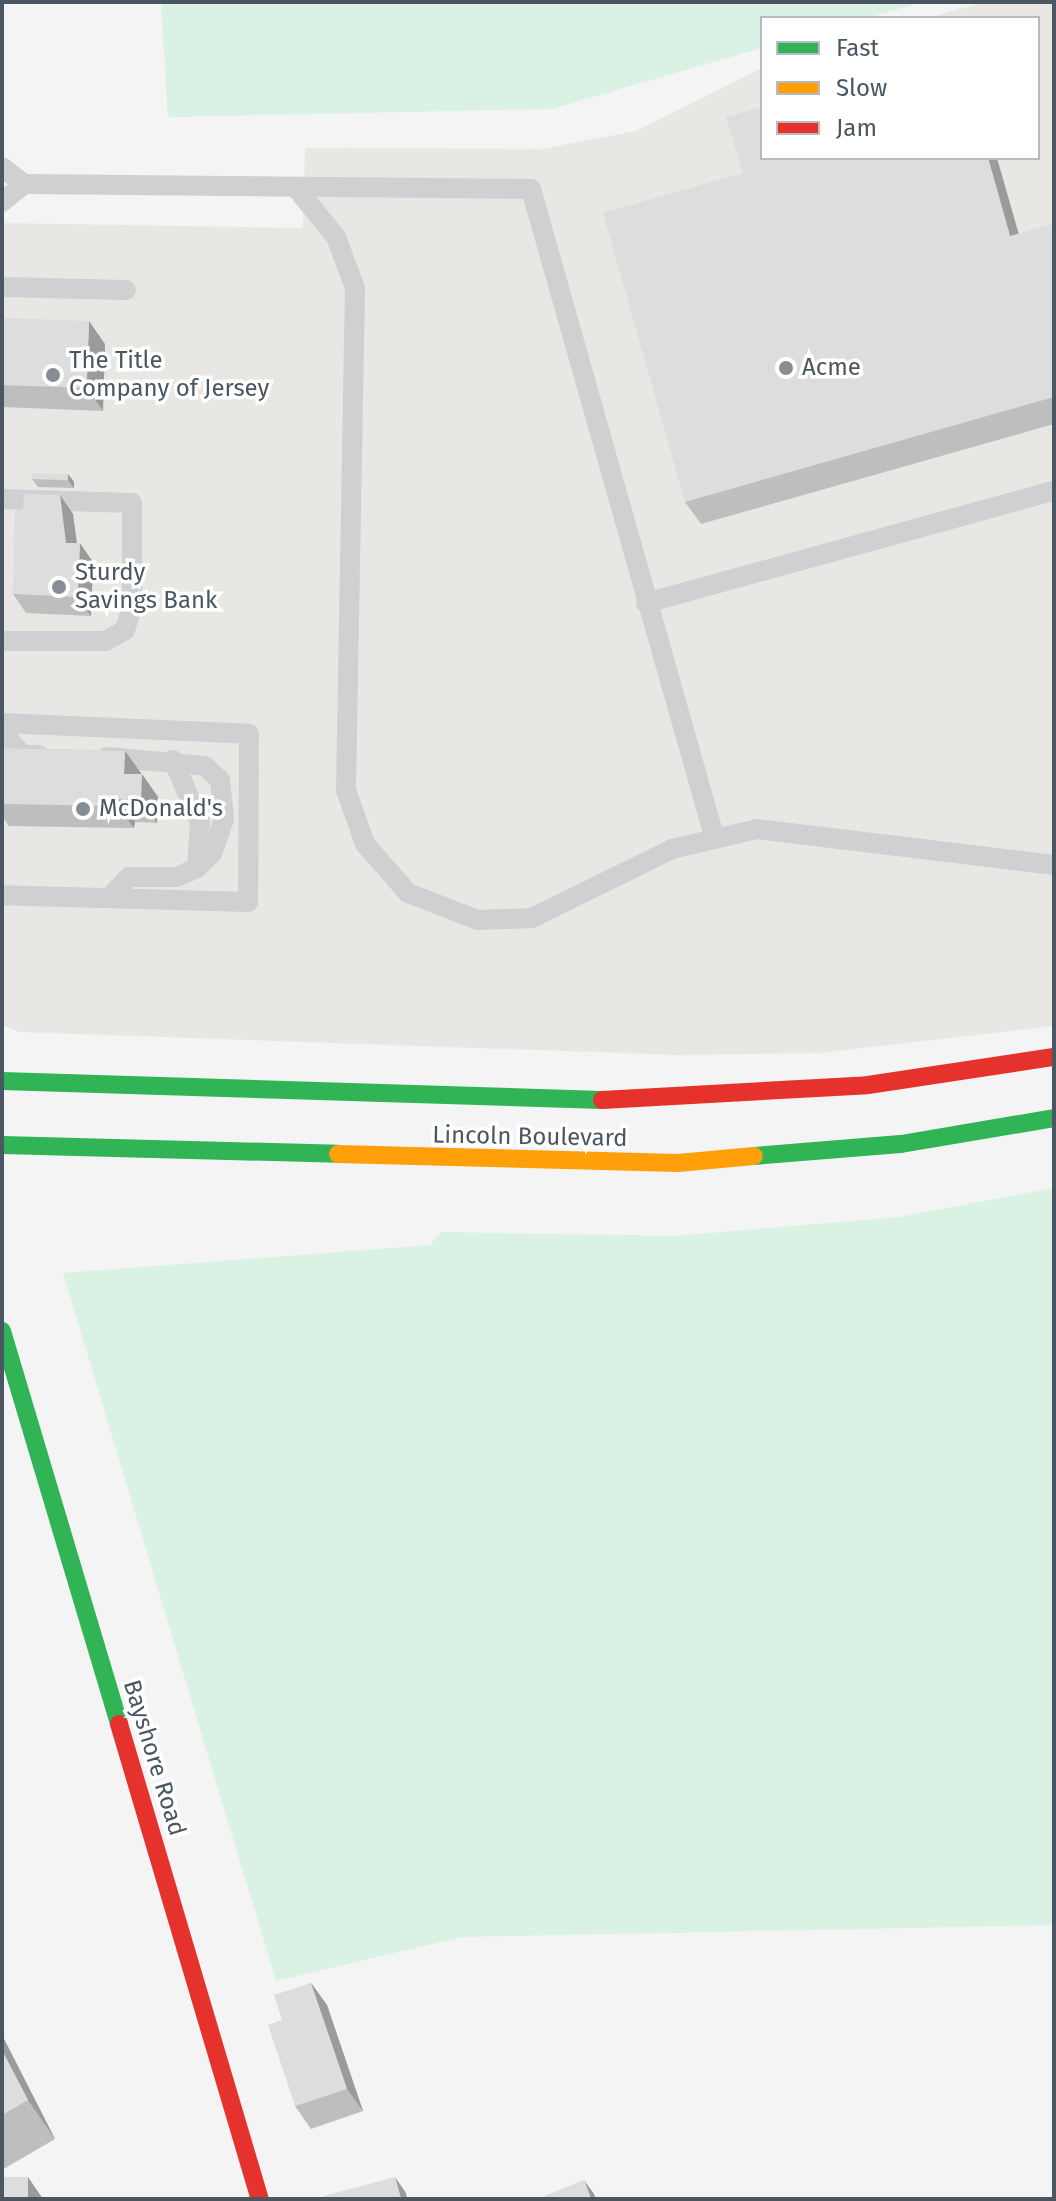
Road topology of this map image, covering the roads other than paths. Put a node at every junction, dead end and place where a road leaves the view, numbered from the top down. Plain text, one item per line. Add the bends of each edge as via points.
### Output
1 (2, 167) edge
2 (24, 184) junction
3 (297, 189) junction
4 (2, 202) edge
5 (2, 287) edge
6 (126, 290) dead end
7 (1054, 491) edge
8 (2, 499) edge
9 (646, 603) junction
10 (2, 641) edge
11 (2, 723) edge
12 (2, 732) edge
13 (173, 760) junction
14 (714, 836) junction
15 (1054, 865) edge
16 (197, 868) junction
17 (2, 895) edge
18 (109, 898) junction
19 (1054, 1057) edge
20 (2, 1081) edge
21 (1054, 1118) edge
22 (2, 1145) edge
23 (2, 1331) edge
24 (260, 2199) edge

1 - 2 lane
2 - 3 lane
2 - 4 lane
3 - 9 lane via 531,189
3 - 14 lane via 336,237 355,288 345,773 355,825 377,862 427,905 510,921 552,911 649,858
5 - 6 lane
7 - 9 lane
8 - 10 lane via 132,503 132,606 125,630 106,641
9 - 14 lane
11 - 18 lane via 249,734 248,902
12 - 13 lane via 23,755
13 - 16 lane via 200,822
13 - 16 lane via 205,766 223,791 219,841
14 - 15 lane via 808,831
16 - 18 lane via 177,877 129,877
17 - 18 lane
19 - 20 main road, Lincoln Boulevard via 868,1085 655,1102
21 - 22 main road, Lincoln Boulevard via 901,1144 678,1163
23 - 24 main road, Bayshore Road

